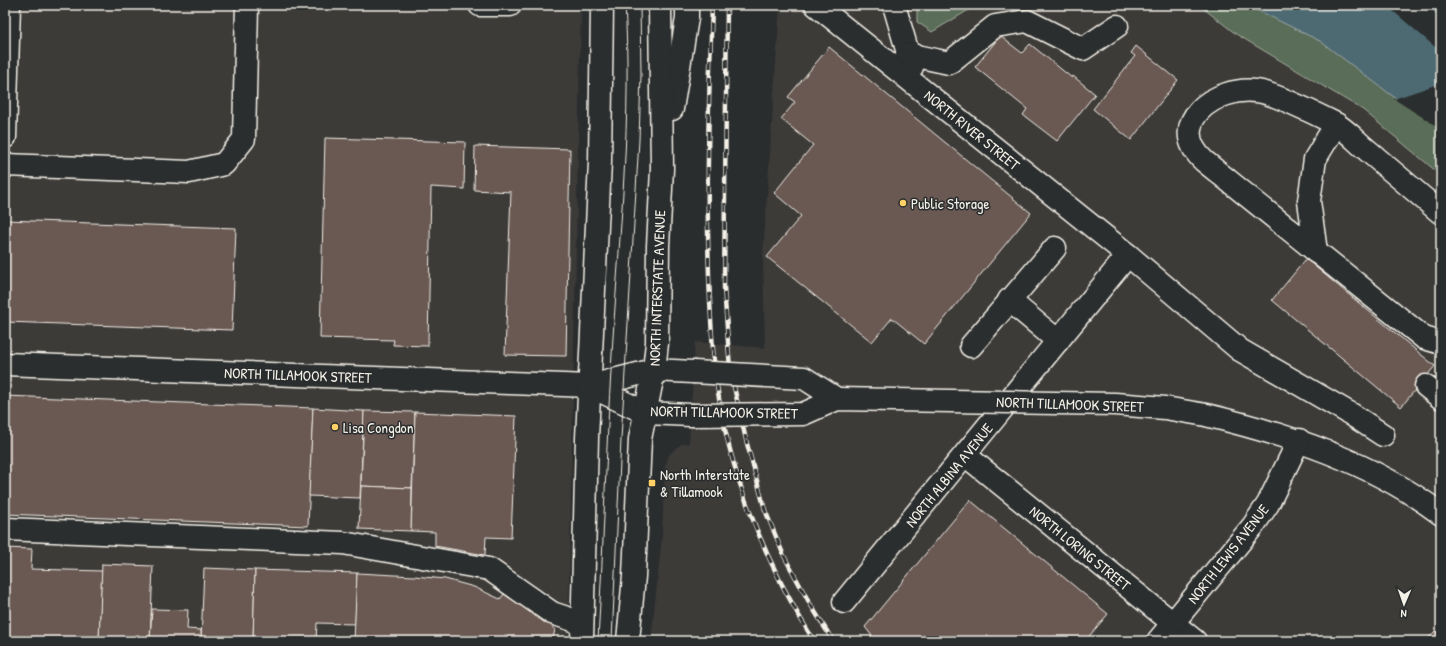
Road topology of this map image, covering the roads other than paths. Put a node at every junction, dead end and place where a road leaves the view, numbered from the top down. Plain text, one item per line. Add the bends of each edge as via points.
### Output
1 (9, 5) edge
2 (247, 5) edge
3 (480, 5) edge
4 (510, 5) edge
5 (602, 5) edge
6 (660, 5) edge
7 (687, 5) edge
8 (816, 5) edge
9 (894, 5) edge
10 (1117, 26) dead end
11 (907, 54) junction
12 (926, 94) junction
13 (1336, 124) junction
14 (5, 137) edge
15 (5, 165) edge
16 (662, 169) junction
17 (1441, 213) edge
18 (1055, 248) dead end
19 (1316, 252) junction
20 (1128, 255) junction
21 (1009, 300) junction
22 (1058, 341) junction
23 (1441, 344) edge
24 (971, 346) dead end
25 (5, 364) edge
26 (654, 370) junction
27 (590, 386) junction
28 (837, 399) junction
29 (646, 413) junction
30 (1383, 435) dead end
31 (1298, 440) junction
32 (965, 455) junction
33 (1441, 514) edge
34 (5, 529) edge
35 (844, 602) dead end
36 (1173, 622) junction
37 (582, 632) edge
38 (628, 641) edge
39 (1158, 641) edge
40 (1195, 641) edge

1 - 14 street
2 - 15 street via 244,139 224,164 189,172
3 - 4 street
5 - 27 street via 599,169
6 - 16 street, NORTH INTERSTATE AVENUE
7 - 16 street
8 - 12 street, NORTH RIVER STREET
9 - 11 street
10 - 11 street via 1082,49 1027,21 995,26 949,63
11 - 12 street
12 - 20 street, NORTH RIVER STREET
13 - 17 street
13 - 19 street via 1315,159 1309,201
13 - 19 street via 1258,91 1238,90 1219,95 1203,107 1191,122 1190,128 1191,144 1196,153
16 - 26 street, NORTH INTERSTATE AVENUE
18 - 21 street
19 - 23 street via 1424,338
20 - 22 street, NORTH ALBINA AVENUE
20 - 30 street, NORTH RIVER STREET via 1240,350
21 - 22 street
21 - 24 street
22 - 32 street, NORTH ALBINA AVENUE
25 - 27 street, NORTH TILLAMOOK STREET
26 - 27 street, NORTH TILLAMOOK STREET
26 - 28 street, NORTH TILLAMOOK STREET, bridge via 804,378
26 - 29 street, NORTH INTERSTATE AVENUE
27 - 29 street, NORTH TILLAMOOK STREET
27 - 37 street
28 - 29 street, NORTH TILLAMOOK STREET, bridge via 803,414
28 - 31 street, NORTH TILLAMOOK STREET, bridge via 1115,404 1165,408 1258,427
29 - 38 street, NORTH INTERSTATE AVENUE via 640,439 634,576
31 - 33 street via 1356,464 1393,483
31 - 36 street, NORTH LEWIS AVENUE via 1272,498 1257,520
32 - 35 street, NORTH ALBINA AVENUE
32 - 36 street, NORTH LORING STREET
34 - 37 street via 343,543 489,569
36 - 39 street, NORTH LEWIS AVENUE
36 - 40 street, NORTH LORING STREET

